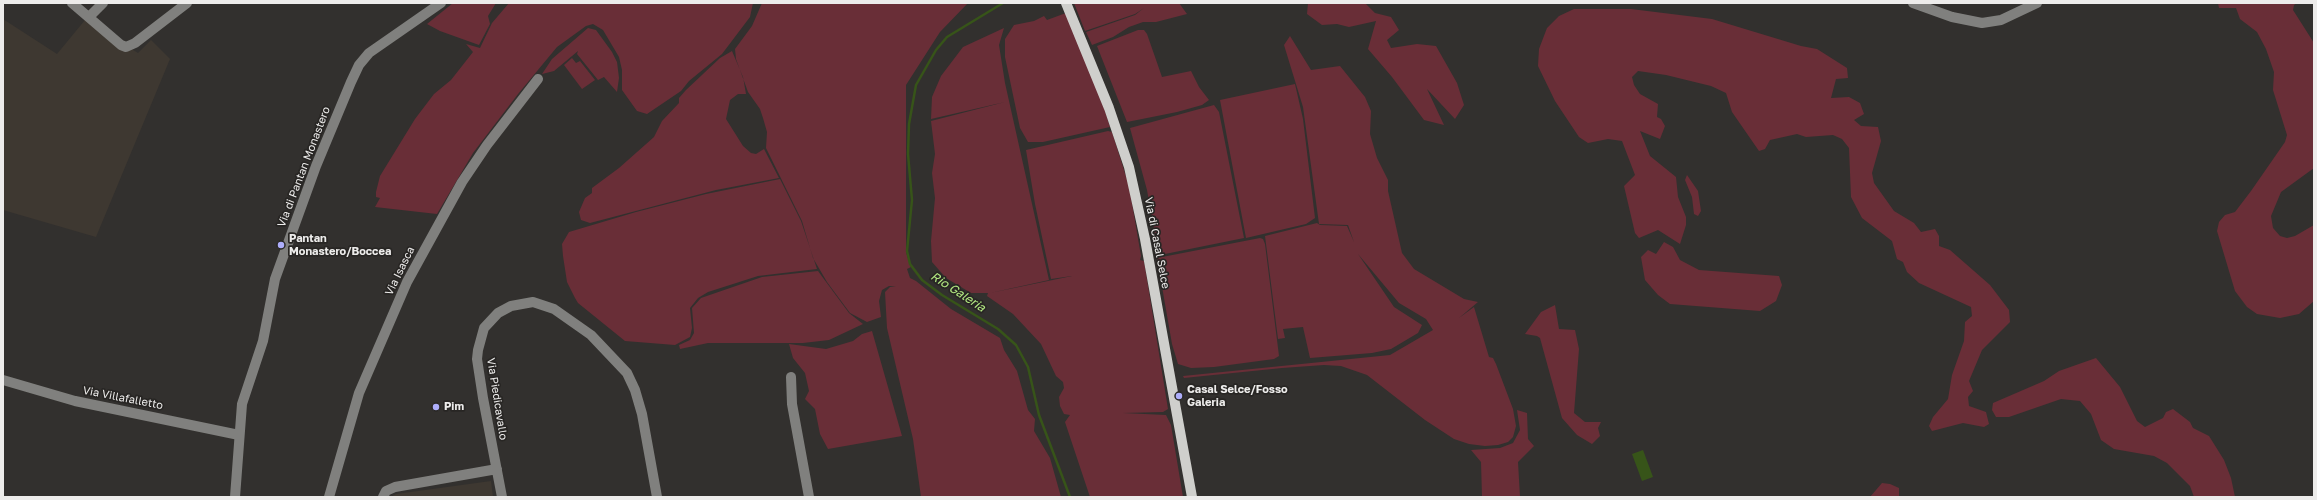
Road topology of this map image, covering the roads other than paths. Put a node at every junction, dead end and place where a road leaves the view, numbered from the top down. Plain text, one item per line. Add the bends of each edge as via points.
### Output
1 (72, 3) edge
2 (103, 3) edge
3 (187, 3) edge
4 (441, 3) edge
5 (1066, 3) edge
6 (1913, 3) edge
7 (2037, 3) edge
8 (89, 18) junction
9 (538, 79) dead end
10 (791, 377) dead end
11 (3, 380) edge
12 (239, 435) junction
13 (497, 469) junction
14 (235, 497) edge
15 (329, 497) edge
16 (383, 497) edge
17 (502, 497) edge
18 (657, 497) edge
19 (809, 497) edge
20 (1192, 497) edge

1 - 8 street
2 - 8 street
3 - 8 street via 128,47 121,45
4 - 12 street, Via di Pantan Monastero via 369,53 359,65 351,82 276,273 263,341 242,404
5 - 20 main road, Via di Casal Selce via 1109,108 1129,167 1147,247
6 - 7 street via 1958,19 1982,23 2001,20
9 - 15 street, Via Isasca via 487,144 462,182 407,282 359,393
10 - 19 street via 792,404
11 - 12 street, Via Villafalletto via 75,401
12 - 14 street, Via di Pantan Monastero
13 - 16 street via 395,487 386,491
13 - 17 street, Via Piedicavallo
13 - 18 street, Via Piedicavallo via 483,398 478,350 484,328 498,313 516,304 535,302 554,308 591,335 627,374 642,414

